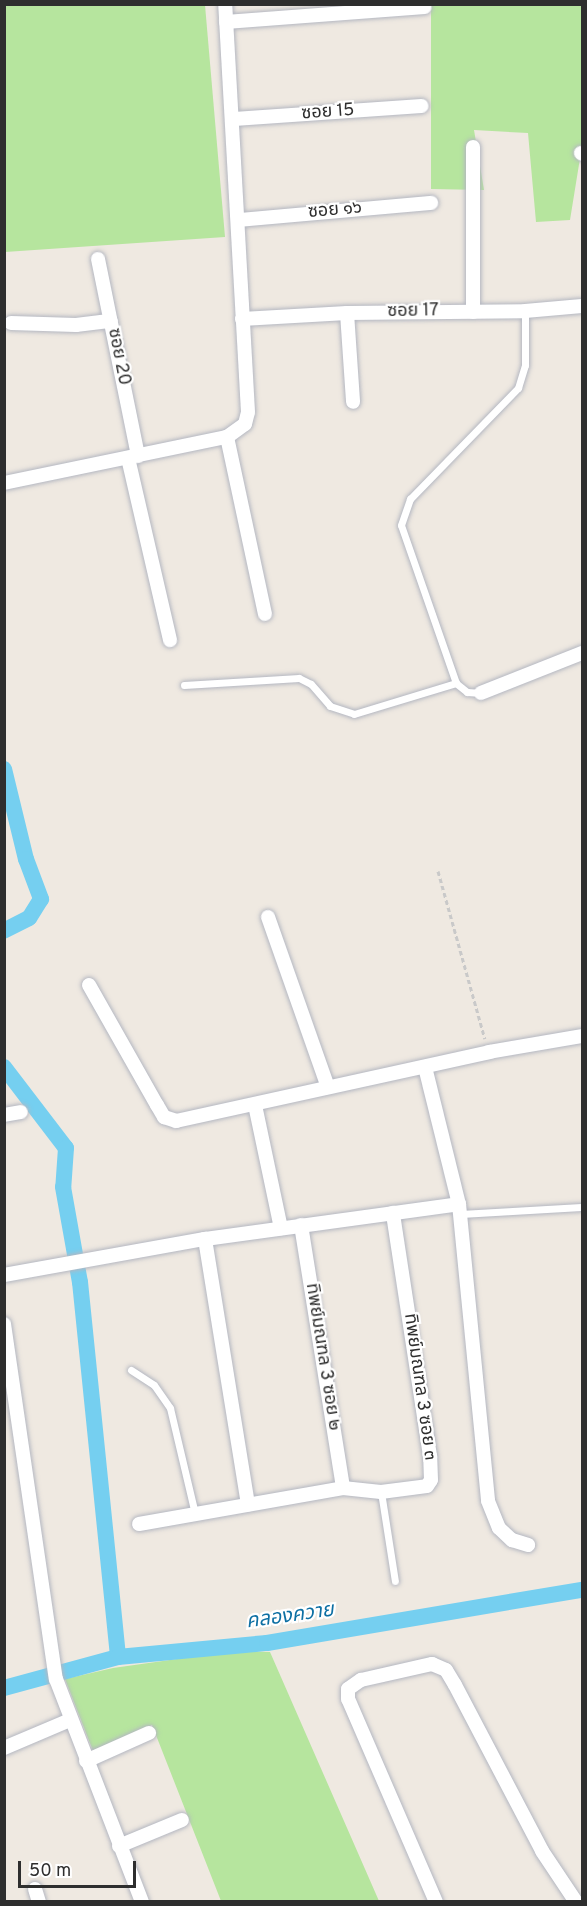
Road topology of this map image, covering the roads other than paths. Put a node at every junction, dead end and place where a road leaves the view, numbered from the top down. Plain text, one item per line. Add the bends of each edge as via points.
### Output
1 (225, 4) edge
2 (424, 7) dead end
3 (226, 22) junction
4 (422, 106) dead end
5 (234, 119) junction
6 (473, 147) dead end
7 (431, 203) dead end
8 (239, 220) junction
9 (98, 259) dead end
10 (582, 306) edge
11 (525, 311) junction
12 (473, 312) junction
13 (347, 313) junction
14 (242, 319) junction
15 (111, 321) junction
16 (11, 322) dead end
17 (353, 402) dead end
18 (227, 436) junction
19 (133, 457) junction
20 (4, 483) edge
21 (265, 614) dead end
22 (170, 640) dead end
23 (582, 653) edge
24 (456, 683) junction
25 (184, 686) dead end
26 (481, 693) joint
27 (268, 917) dead end
28 (89, 985) dead end
29 (582, 1036) edge
30 (425, 1067) junction
31 (328, 1087) junction
32 (255, 1105) junction
33 (21, 1112) dead end
34 (4, 1115) edge
35 (582, 1207) edge
36 (460, 1209) junction
37 (393, 1213) junction
38 (301, 1225) junction
39 (281, 1228) junction
40 (205, 1239) junction
41 (4, 1275) edge
42 (4, 1324) edge
43 (132, 1370) dead end
44 (344, 1488) junction
45 (381, 1492) junction
46 (248, 1505) junction
47 (195, 1514) junction
48 (139, 1524) dead end
49 (528, 1545) dead end
50 (395, 1581) dead end
51 (70, 1720) junction
52 (149, 1733) dead end
53 (4, 1748) edge
54 (86, 1761) junction
55 (182, 1820) dead end
56 (119, 1846) junction
57 (142, 1902) edge
58 (436, 1902) edge
59 (576, 1902) edge

1 - 3 street
2 - 3 street
3 - 5 street
4 - 5 street, ซอย 15
5 - 8 street
6 - 12 street
7 - 8 street, ซอย ๑๖
8 - 14 street
9 - 15 street, ซอย 20
10 - 11 street, ซอย 17
11 - 12 street, ซอย 17
11 - 24 lane via 525,365 518,388 410,500 401,525
12 - 13 street, ซอย 17
13 - 14 street, ซอย 17
13 - 17 street
14 - 18 street via 248,412 245,424
15 - 16 street via 65,325
15 - 19 street, ซอย 20
18 - 19 street
18 - 21 street
19 - 20 street
19 - 22 street, ซอย 20
23 - 26 street
24 - 25 lane via 354,714 330,706 311,684 299,678
24 - 26 lane via 467,692
27 - 31 street
28 - 32 street via 169,1120
29 - 30 street
30 - 31 street
30 - 36 street
31 - 32 street
32 - 39 street
33 - 34 street
35 - 36 lane
36 - 37 street
36 - 49 street via 488,1501 499,1528 512,1540
37 - 38 street
37 - 45 street, ทิพย์มณฑล 3 ซอย ๓ via 431,1480 417,1489
38 - 39 street
38 - 44 street, ทิพย์มณฑล 3 ซอย ๒
39 - 40 street
40 - 41 street
40 - 46 street
42 - 51 street via 51,1652
43 - 47 lane via 154,1385 170,1408
44 - 45 street, ทิพย์มณฑล 3 ซอย ๓
44 - 46 street, ทิพย์มณฑล 3 ซอย ๓
45 - 50 lane
46 - 47 street, ทิพย์มณฑล 3 ซอย ๓
47 - 48 street, ทิพย์มณฑล 3 ซอย ๓
51 - 53 street
51 - 54 street
52 - 54 street
54 - 56 street
55 - 56 street
56 - 57 street
58 - 59 street via 348,1699 348,1689 361,1680 432,1664 447,1670 543,1851

